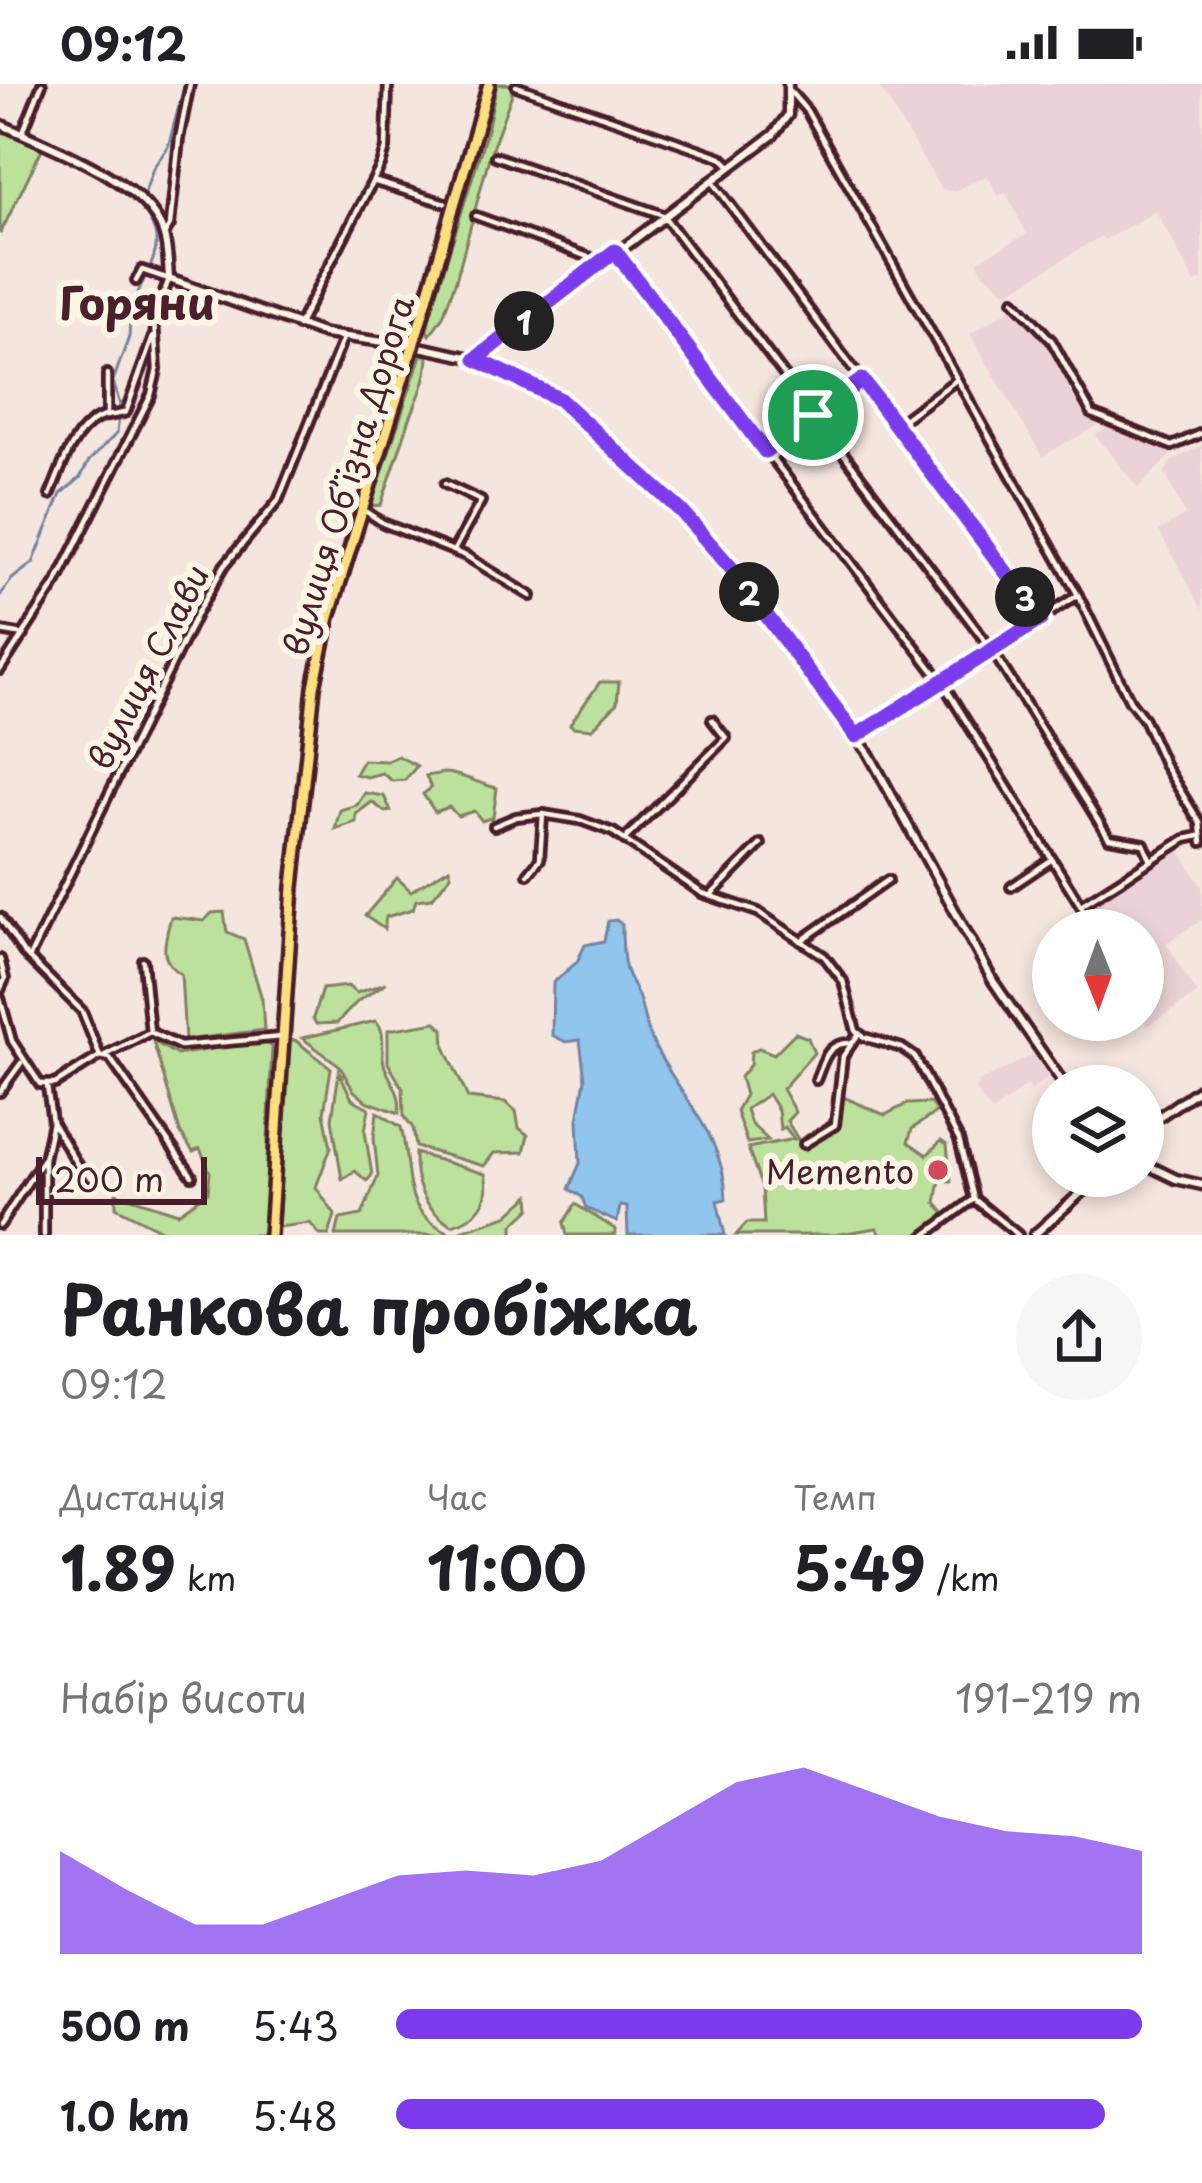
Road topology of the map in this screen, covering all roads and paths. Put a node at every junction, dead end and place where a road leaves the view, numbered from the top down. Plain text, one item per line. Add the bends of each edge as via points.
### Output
1 (42, 84) edge
2 (190, 84) edge
3 (388, 84) edge
4 (488, 84) edge
5 (516, 86) edge
6 (788, 87) edge
7 (0, 124) edge
8 (22, 134) junction
9 (495, 156) dead end
10 (730, 166) junction
11 (712, 180) junction
12 (374, 182) junction
13 (445, 203) dead end
14 (663, 215) junction
15 (476, 216) dead end
16 (164, 235) junction
17 (615, 251) junction
18 (602, 262) junction
19 (169, 279) junction
20 (136, 281) dead end
21 (1014, 300) dead end
22 (298, 326) junction
23 (344, 336) junction
24 (154, 337) junction
25 (406, 345) dead end
26 (420, 347) dead end
27 (476, 359) junction
28 (107, 374) dead end
29 (862, 380) junction
30 (955, 381) junction
31 (813, 415) junction
32 (107, 416) junction
33 (896, 425) junction
34 (1202, 434) edge
35 (765, 451) junction
36 (445, 484) dead end
37 (50, 495) dead end
38 (362, 508) junction
39 (454, 550) junction
40 (531, 596) dead end
41 (1078, 596) junction
42 (1041, 619) junction
43 (0, 631) edge
44 (24, 635) junction
45 (992, 650) junction
46 (0, 670) edge
47 (942, 682) junction
48 (712, 721) dead end
49 (856, 736) junction
50 (543, 814) junction
51 (494, 826) dead end
52 (626, 838) junction
53 (1201, 839) edge
54 (761, 844) dead end
55 (1053, 859) junction
56 (1150, 861) junction
57 (528, 874) dead end
58 (888, 880) dead end
59 (1011, 887) dead end
60 (711, 895) junction
61 (1081, 905) junction
62 (1083, 909) edge
63 (0, 917) edge
64 (801, 941) junction
65 (29, 958) junction
66 (0, 959) edge
67 (143, 961) dead end
68 (0, 994) edge
69 (150, 1032) junction
70 (859, 1034) junction
71 (282, 1036) junction
72 (850, 1043) junction
73 (103, 1055) junction
74 (22, 1062) junction
75 (1051, 1065) edge
76 (816, 1080) dead end
77 (47, 1086) junction
78 (1202, 1088) edge
79 (0, 1092) edge
80 (1164, 1114) edge
81 (52, 1122) junction
82 (804, 1144) dead end
83 (44, 1159) junction
84 (1164, 1173) edge
85 (192, 1176) dead end
86 (94, 1180) dead end
87 (1202, 1185) edge
88 (1077, 1197) edge
89 (974, 1198) junction
90 (0, 1225) edge
91 (44, 1235) edge
92 (270, 1235) edge
93 (926, 1235) edge
94 (1018, 1235) edge
95 (1034, 1235) edge

1 - 8 street
2 - 16 street
3 - 12 street via 385,153
4 - 38 highway, вулиця Обʼїзна Дорога, bridge
5 - 10 street
6 - 10 street via 783,124
6 - 30 street
7 - 8 street
8 - 16 street via 101,172 147,209
9 - 14 street
10 - 11 street
11 - 14 street
11 - 29 street
12 - 13 street
12 - 22 street
14 - 17 street
14 - 31 street
15 - 18 street
16 - 19 street
17 - 18 street
17 - 35 street
18 - 27 street
19 - 20 street via 142,270
19 - 22 street
19 - 24 street
21 - 34 street via 1052,341 1092,414 1172,446
22 - 23 street
23 - 25 street
23 - 65 street, вулиця Слави via 284,487 197,613
24 - 32 street via 131,399 118,416
24 - 44 street via 151,395
26 - 27 street
27 - 49 street via 559,399 682,512
28 - 32 street
29 - 31 street
29 - 33 street
30 - 33 street
30 - 41 street
31 - 35 street
31 - 45 street
32 - 37 street via 70,448
33 - 42 street
35 - 47 street
36 - 39 street via 482,501
38 - 39 street
38 - 71 highway, вулиця Обʼїзна Дорога via 314,687
39 - 40 street
41 - 42 street
41 - 53 street via 1200,823
42 - 45 street
43 - 44 street
44 - 46 street
45 - 47 street
45 - 56 street via 1109,838 1144,844
47 - 49 street
47 - 55 street
48 - 52 street via 726,738
49 - 75 street via 993,981
50 - 51 street
50 - 52 street
50 - 57 street via 540,859
52 - 60 street
53 - 56 street
54 - 60 street
55 - 59 street
55 - 61 street
56 - 61 street
58 - 64 street
60 - 64 street via 751,908
61 - 62 street
63 - 65 street
64 - 70 street via 839,973
65 - 73 street via 69,995
66 - 68 street
67 - 69 street
68 - 74 street
69 - 71 street via 180,1046
69 - 73 street
70 - 72 street
70 - 89 street via 908,1050 919,1062 959,1140
71 - 92 highway, вулиця Обʼїзна Дорога
72 - 76 street via 828,1050
72 - 82 street via 835,1125
73 - 77 street
73 - 85 street
74 - 77 street
74 - 79 street
77 - 81 street
78 - 80 street
81 - 83 street
81 - 86 street
83 - 90 street
83 - 91 street
84 - 87 street
88 - 95 street
89 - 93 street
89 - 94 street

